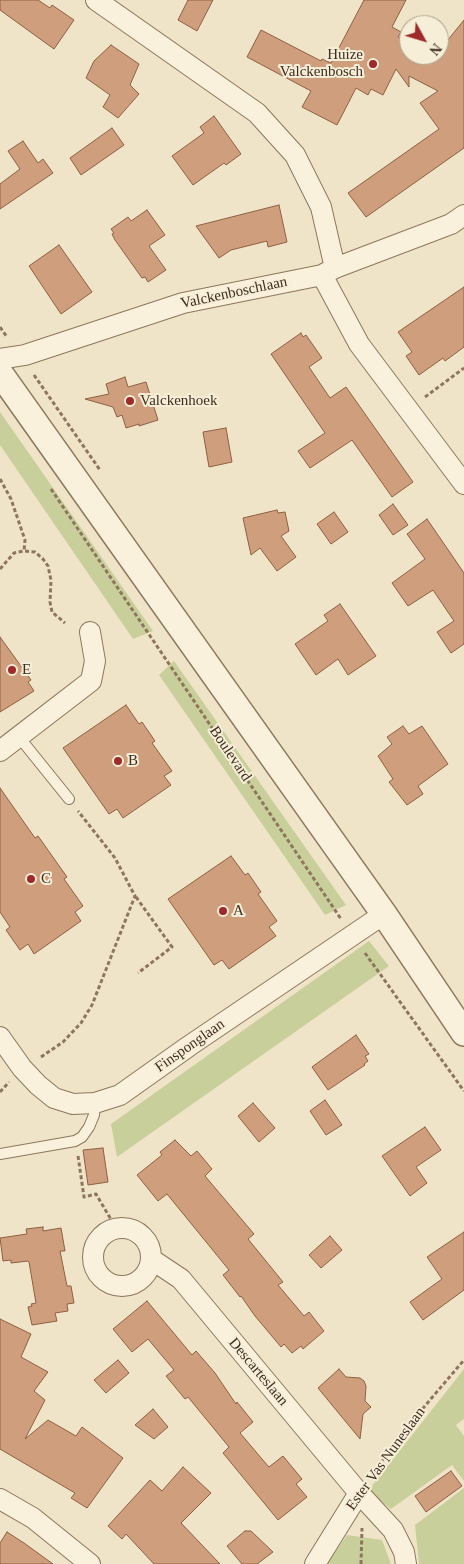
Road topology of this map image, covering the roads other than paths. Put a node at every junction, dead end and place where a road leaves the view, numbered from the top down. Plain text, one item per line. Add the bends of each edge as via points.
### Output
1 (96, 0) edge
2 (464, 215) edge
3 (328, 272) junction
4 (0, 359) edge
5 (0, 373) edge
6 (464, 484) edge
7 (90, 632) dead end
8 (19, 737) junction
9 (0, 751) edge
10 (69, 799) road end
11 (384, 914) junction
12 (464, 1033) edge
13 (0, 1037) edge
14 (95, 1103) junction
15 (0, 1154) edge
16 (151, 1259) junction
17 (359, 1493) junction
18 (0, 1499) edge
19 (90, 1564) edge
20 (314, 1564) edge
21 (406, 1564) edge

1 - 3 street via 257,113 295,155 321,207
2 - 3 street, Valckenboschlaan via 451,224
3 - 4 street, Valckenboschlaan via 183,303 25,355
3 - 6 street via 359,344
5 - 11 street
7 - 8 street via 95,661 91,680
8 - 9 street
8 - 10 lane
11 - 12 street
11 - 14 street, Finsponglaan via 120,1095
13 - 14 street, Finsponglaan via 22,1068 54,1098 74,1104
14 - 15 lane via 89,1127 75,1141
16 - 16 street via 144,1276 137,1282 120,1286 111,1284 97,1272 95,1245 107,1232 116,1228 134,1230 147,1242
16 - 17 street, Descarteslaan via 181,1279
17 - 20 street, Ester Vas Nuneslaan
17 - 21 street, Descarteslaan via 394,1530
18 - 19 street via 33,1518

